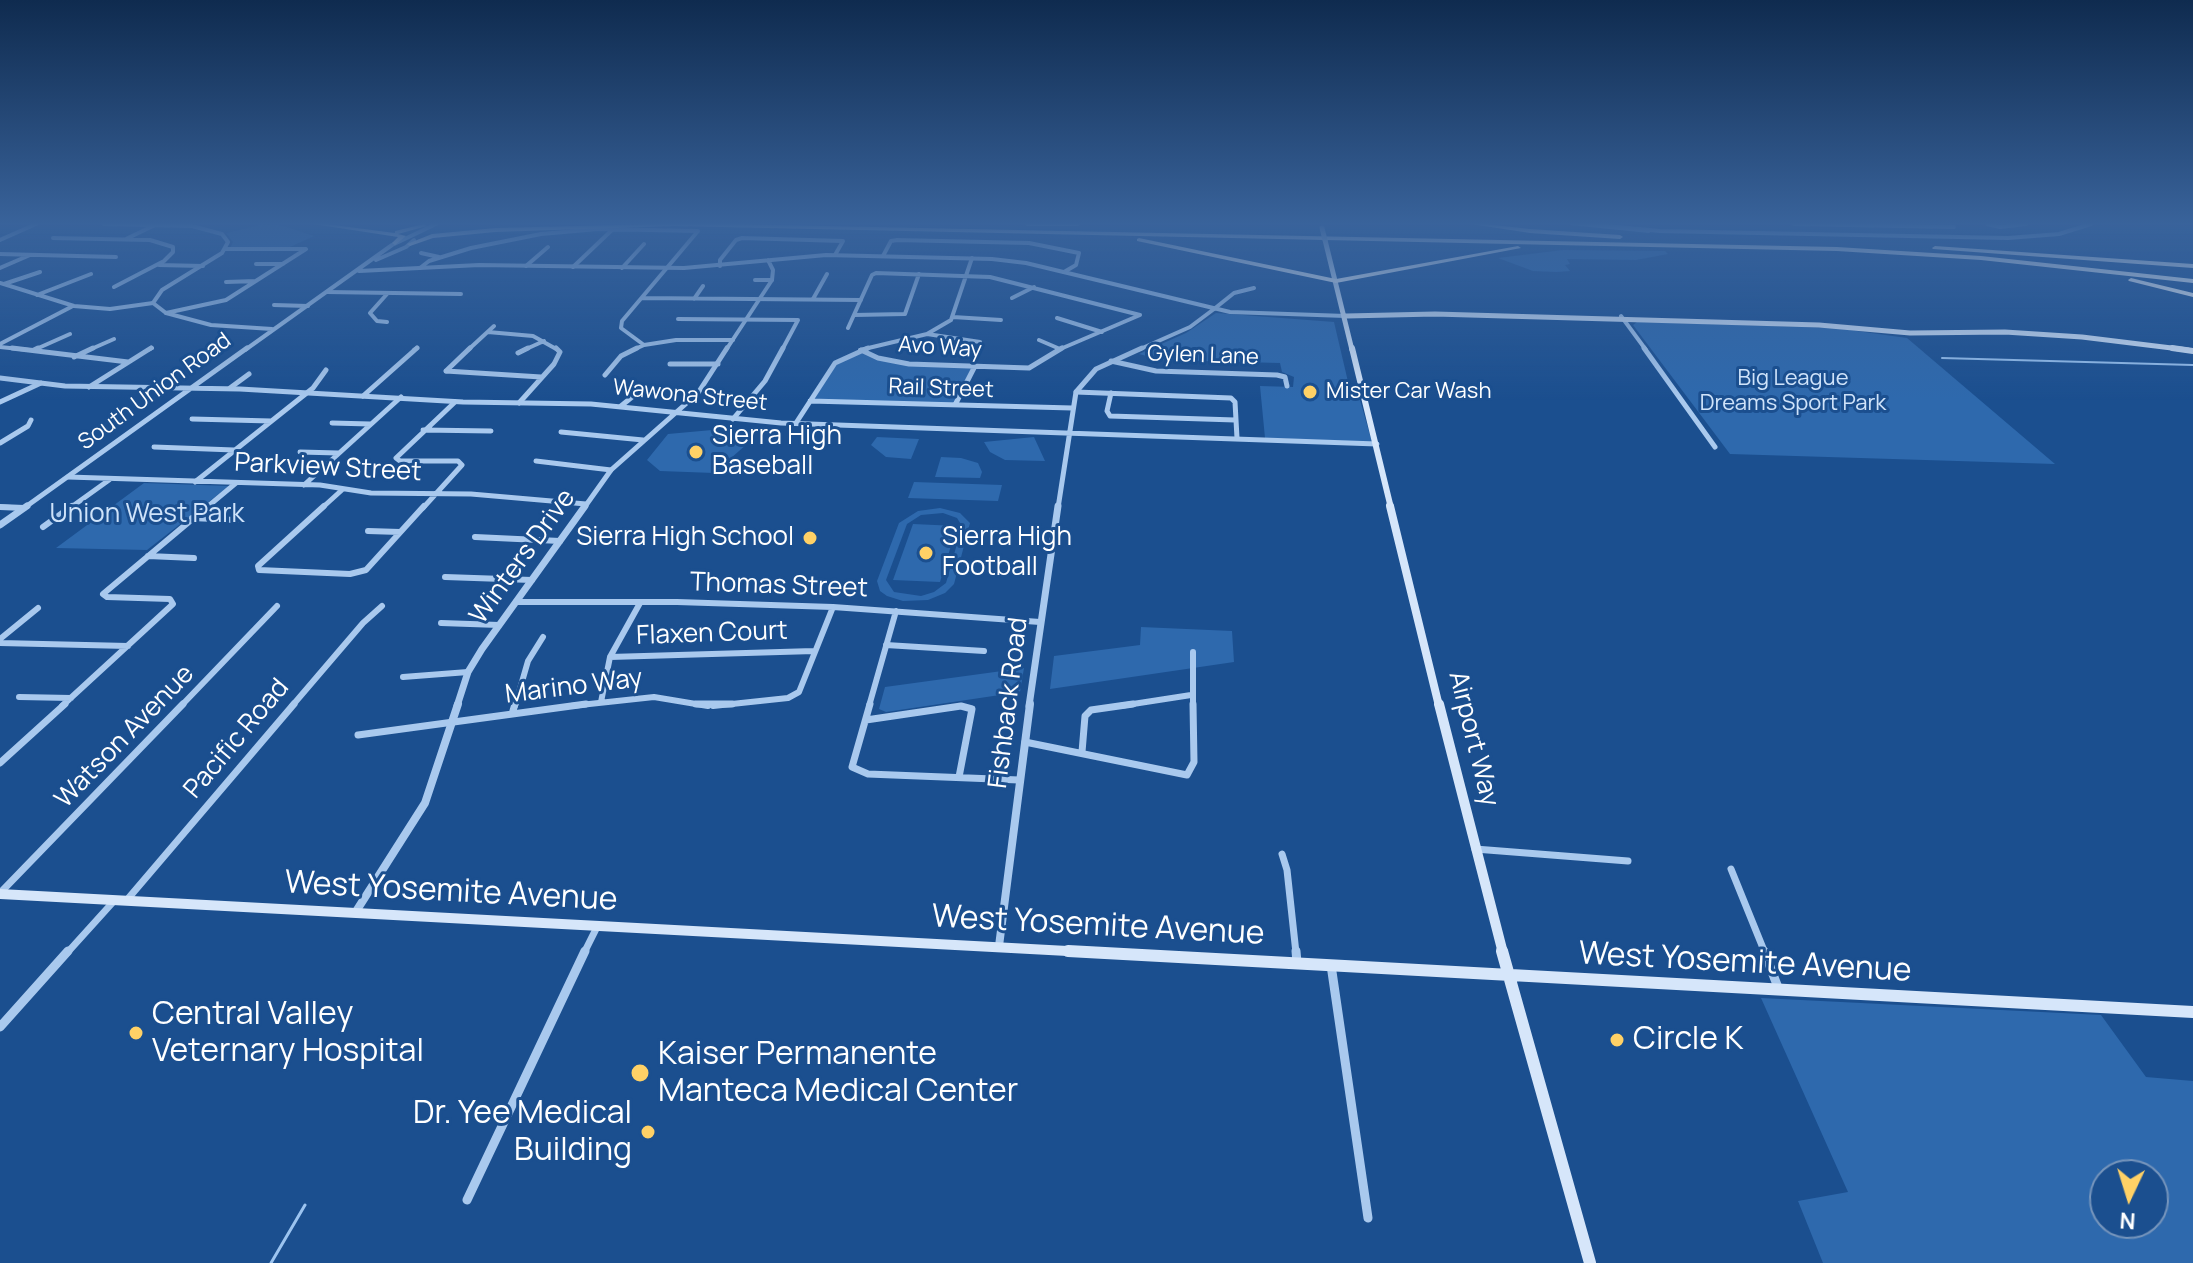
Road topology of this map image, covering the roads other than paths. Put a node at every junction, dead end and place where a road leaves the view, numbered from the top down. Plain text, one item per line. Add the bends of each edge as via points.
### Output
1 (68, 283) edge
2 (122, 283) edge
3 (174, 283) edge
4 (253, 283) edge
5 (341, 283) edge
6 (655, 283) edge
7 (770, 283) edge
8 (822, 283) edge
9 (870, 283) edge
10 (915, 283) edge
11 (964, 283) edge
12 (1016, 283) edge
13 (1108, 283) edge
14 (1337, 283) edge
15 (2139, 283) edge
16 (2, 284) edge
17 (703, 286) dead end
18 (114, 287) dead end
19 (1034, 287) junction
20 (1254, 288) dead end
21 (327, 292) junction
22 (389, 293) junction
23 (461, 294) dead end
24 (37, 295) junction
25 (2193, 295) edge
26 (642, 298) junction
27 (1012, 298) dead end
28 (694, 299) junction
29 (760, 299) junction
30 (813, 299) junction
31 (861, 300) junction
32 (153, 303) junction
33 (274, 305) dead end
34 (74, 306) junction
35 (308, 306) junction
36 (1214, 309) junction
37 (166, 313) junction
38 (854, 315) junction
39 (1346, 316) junction
40 (953, 317) junction
41 (747, 318) junction
42 (1057, 318) dead end
43 (1622, 318) junction
44 (678, 319) dead end
45 (1001, 320) dead end
46 (387, 322) dead end
47 (494, 326) dead end
48 (276, 328) junction
49 (848, 328) dead end
50 (488, 332) junction
51 (1102, 332) junction
52 (70, 334) dead end
53 (927, 334) junction
54 (114, 339) dead end
55 (733, 340) junction
56 (1039, 340) dead end
57 (544, 341) junction
58 (980, 342) dead end
59 (644, 345) junction
60 (0, 346) edge
61 (152, 348) dead end
62 (417, 348) dead end
63 (1060, 349) junction
64 (861, 350) junction
65 (2193, 350) edge
66 (31, 351) junction
67 (518, 353) dead end
68 (74, 357) junction
69 (1111, 361) junction
70 (128, 362) junction
71 (670, 364) dead end
72 (718, 364) junction
73 (975, 366) junction
74 (326, 370) dead end
75 (249, 374) dead end
76 (605, 375) dead end
77 (541, 377) junction
78 (0, 378) edge
79 (41, 383) junction
80 (1287, 386) dead end
81 (89, 387) junction
82 (191, 388) junction
83 (230, 388) junction
84 (1076, 392) junction
85 (637, 393) dead end
86 (1111, 393) junction
87 (306, 394) junction
88 (363, 396) junction
89 (401, 397) junction
90 (810, 401) junction
91 (0, 402) edge
92 (455, 402) junction
93 (519, 403) junction
94 (955, 405) junction
95 (621, 406) junction
96 (1072, 408) junction
97 (676, 413) junction
98 (192, 419) dead end
99 (31, 420) dead end
100 (732, 420) junction
101 (1235, 420) junction
102 (271, 421) junction
103 (332, 423) dead end
104 (796, 423) junction
105 (370, 424) junction
106 (423, 430) junction
107 (491, 431) dead end
108 (561, 432) dead end
109 (1068, 433) junction
110 (1237, 438) junction
111 (643, 440) junction
112 (0, 443) edge
113 (1377, 444) junction
114 (154, 447) dead end
115 (1715, 447) dead end
116 (234, 450) junction
117 (300, 452) dead end
118 (338, 453) junction
119 (536, 461) dead end
120 (611, 470) junction
121 (68, 477) junction
122 (111, 479) junction
123 (195, 482) junction
124 (236, 483) junction
125 (304, 485) junction
126 (343, 489) junction
127 (435, 494) junction
128 (586, 504) junction
129 (0, 507) edge
130 (24, 508) junction
131 (192, 518) junction
132 (236, 520) dead end
133 (0, 525) edge
134 (43, 527) dead end
135 (368, 531) dead end
136 (400, 532) junction
137 (475, 537) dead end
138 (560, 541) junction
139 (148, 556) junction
140 (194, 558) dead end
141 (445, 577) dead end
142 (532, 580) junction
143 (516, 602) junction
144 (640, 603) junction
145 (277, 606) dead end
146 (382, 606) dead end
147 (833, 607) junction
148 (38, 608) dead end
149 (896, 611) junction
150 (1040, 622) junction
151 (441, 623) dead end
152 (499, 625) junction
153 (543, 637) dead end
154 (0, 641) edge
155 (886, 645) junction
156 (129, 646) junction
157 (814, 651) junction
158 (984, 651) dead end
159 (1193, 652) dead end
160 (610, 657) junction
161 (468, 672) junction
162 (403, 677) dead end
163 (1191, 695) junction
164 (19, 697) dead end
165 (71, 698) junction
166 (601, 702) junction
167 (512, 714) junction
168 (866, 720) junction
169 (451, 723) junction
170 (358, 735) dead end
171 (1025, 742) junction
172 (1082, 752) junction
173 (0, 763) edge
174 (959, 777) junction
175 (1019, 780) junction
176 (1475, 849) junction
177 (1282, 854) dead end
178 (1628, 861) dead end
179 (1731, 869) dead end
180 (0, 894) edge
181 (120, 901) junction
182 (355, 913) junction
183 (598, 925) junction
184 (999, 946) junction
185 (1297, 963) junction
186 (1331, 965) junction
187 (1508, 977) junction
188 (1779, 990) junction
189 (2193, 1012) edge
190 (0, 1027) edge
191 (467, 1200) dead end
192 (1368, 1218) dead end
193 (1590, 1263) edge

1 - 24 street
2 - 18 street
3 - 32 street
4 - 37 street via 226,300
5 - 21 street, South Union Road
6 - 26 street
7 - 29 street, Winters Drive
8 - 30 street
9 - 31 street
10 - 38 street via 902,315
11 - 40 street
12 - 19 street
13 - 36 street
14 - 39 main road, Airport Way
15 - 25 highway
16 - 24 street
17 - 28 street
19 - 27 street
19 - 51 street via 1140,315
20 - 36 street
21 - 22 street
21 - 35 street, South Union Road
22 - 23 street
22 - 46 street via 370,313
24 - 34 street
26 - 28 street
26 - 59 street via 621,324
28 - 29 street
29 - 30 street
29 - 41 street, Winters Drive
30 - 31 street
31 - 38 street
32 - 34 street via 110,309
32 - 37 street
33 - 35 street
34 - 60 street
35 - 48 street, South Union Road
36 - 39 street
36 - 69 street via 1190,327
37 - 48 street via 211,325
38 - 49 street
39 - 43 main road
39 - 113 main road, Airport Way
40 - 45 street
40 - 53 street
41 - 44 street
41 - 55 street, Winters Drive
41 - 100 street via 798,324 765,381
42 - 51 street
43 - 65 main road via 2037,334
43 - 115 street
47 - 50 street
48 - 82 street, South Union Road
50 - 57 street via 521,333
50 - 77 street via 446,371
51 - 63 street
52 - 66 street
53 - 58 street
53 - 64 street
54 - 68 street
55 - 59 street
55 - 72 street, Winters Drive
56 - 63 street
57 - 67 street
57 - 77 street via 560,352
59 - 76 street via 621,356
60 - 66 street
61 - 70 street
62 - 88 street
63 - 73 street, Avo Way via 1032,368
64 - 73 street, Avo Way via 898,363
64 - 90 street via 835,363
66 - 68 street
68 - 70 street
69 - 80 street, Gylen Lane via 1156,371 1277,375 1285,377
69 - 84 street via 1090,373
70 - 81 street
71 - 72 street
72 - 97 street, Winters Drive
73 - 94 street
74 - 87 street
75 - 83 street
77 - 93 street
78 - 79 street, Wawona Street
79 - 81 street, Wawona Street
79 - 91 street
81 - 82 street, Wawona Street
82 - 83 street, Wawona Street
82 - 121 street, South Union Road
83 - 87 street, Wawona Street
84 - 86 street
84 - 96 street, Fishback Road
85 - 95 street
86 - 101 street via 1234,399
86 - 101 street via 1107,412 1113,416
87 - 88 street, Wawona Street
87 - 102 street
88 - 89 street, Wawona Street
89 - 92 street, Wawona Street
89 - 105 street
90 - 94 street, Rail Street
90 - 104 street
92 - 93 street, Wawona Street
92 - 106 street
93 - 95 street, Wawona Street
94 - 96 street, Rail Street
95 - 97 street, Wawona Street
96 - 109 street, Fishback Road
97 - 100 street, Wawona Street
97 - 111 street, Winters Drive
98 - 102 street
99 - 112 street
100 - 104 street, Wawona Street
101 - 110 street
102 - 116 street
103 - 105 street
104 - 109 street, Wawona Street
105 - 118 street
106 - 107 street
106 - 127 street via 396,458 458,461 460,467
108 - 111 street
109 - 110 street, Wawona Street
109 - 150 street, Fishback Road
110 - 113 street, Wawona Street
111 - 120 street, Winters Drive
113 - 176 main road, Airport Way
114 - 116 street
116 - 123 street
117 - 118 street
118 - 125 street
119 - 120 street
120 - 128 street, Winters Drive
121 - 122 street, Parkview Street
121 - 130 street, South Union Road
122 - 123 street, Parkview Street
122 - 134 street
123 - 124 street, Parkview Street
124 - 125 street, Parkview Street
124 - 131 street
125 - 126 street, Parkview Street
126 - 127 street, Parkview Street
126 - 136 street via 258,569 345,574 366,570
127 - 128 street, Parkview Street
127 - 136 street
128 - 138 street, Winters Drive
129 - 130 street
130 - 133 street, South Union Road
131 - 132 street
131 - 139 street
135 - 136 street
137 - 138 street
138 - 142 street, Winters Drive
139 - 140 street
139 - 156 street via 103,594 173,600
141 - 142 street
142 - 143 street, Winters Drive
143 - 144 street, Thomas Street
143 - 152 street, Winters Drive
144 - 147 street, Thomas Street
144 - 160 street
145 - 180 street, Watson Avenue
146 - 181 street, Pacific Road
147 - 149 street, Thomas Street
147 - 157 street
148 - 154 street
149 - 150 street, Thomas Street
149 - 155 street
150 - 171 street, Fishback Road
151 - 152 street
152 - 161 street, Winters Drive
153 - 167 street via 523,675
154 - 156 street
155 - 158 street
155 - 168 street
156 - 165 street
157 - 160 street, Flaxen Court
157 - 166 street, Marino Way via 795,694 726,706 654,697
159 - 163 street
160 - 166 street
161 - 162 street
161 - 169 street, Winters Drive
163 - 172 street via 1091,710 1085,716
163 - 172 street via 1194,762 1187,775
164 - 165 street
165 - 173 street
166 - 167 street, Marino Way
167 - 169 street, Marino Way
168 - 174 street via 852,761 854,770
168 - 174 street via 966,706 973,711
169 - 170 street, Marino Way
169 - 182 street, Winters Drive via 425,803
171 - 172 street
171 - 175 street, Fishback Road
174 - 175 street
175 - 184 street, Fishback Road
176 - 178 street
176 - 187 main road, Airport Way
177 - 185 street
179 - 188 street
180 - 181 main road, West Yosemite Avenue
181 - 182 main road, West Yosemite Avenue
181 - 190 street, Pacific Road
182 - 183 main road, West Yosemite Avenue
183 - 184 main road, West Yosemite Avenue
183 - 191 street
184 - 185 main road, West Yosemite Avenue
185 - 186 main road, West Yosemite Avenue
186 - 187 main road, West Yosemite Avenue
186 - 192 street
187 - 188 main road, West Yosemite Avenue
187 - 193 main road, Airport Way
188 - 189 main road, West Yosemite Avenue

